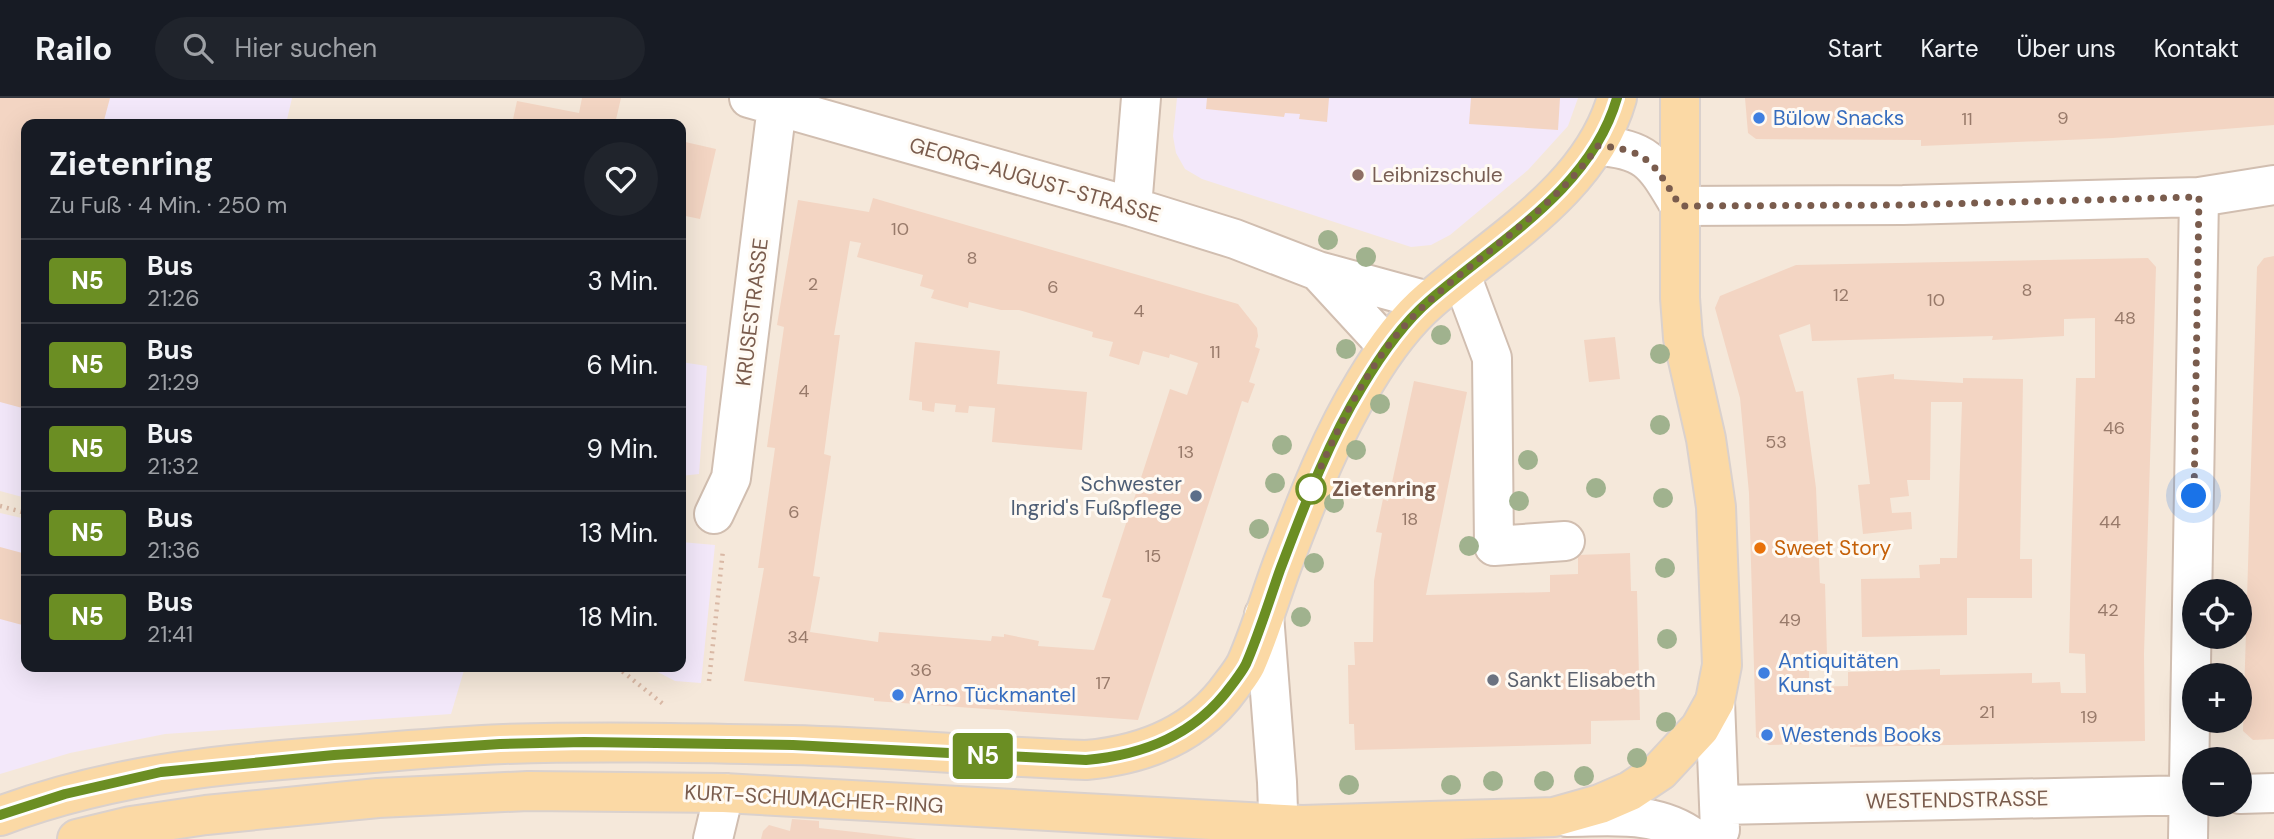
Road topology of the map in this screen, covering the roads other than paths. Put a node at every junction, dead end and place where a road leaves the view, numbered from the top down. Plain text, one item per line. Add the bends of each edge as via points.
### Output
1 (1141, 98) edge
2 (1617, 98) edge
3 (1680, 98) edge
4 (763, 102) edge
5 (1598, 146) junction
6 (2274, 185) edge
7 (2199, 197) junction
8 (1680, 206) junction
9 (1132, 207) junction
10 (1318, 271) junction
11 (1461, 275) junction
12 (1428, 301) junction
13 (1387, 346) junction
14 (719, 531) road end
15 (1565, 541) dead end
16 (1264, 615) junction
17 (1715, 701) junction
18 (2193, 747) edge
19 (724, 793) junction
20 (2274, 793) edge
21 (2252, 794) edge
22 (2182, 796) edge
23 (0, 816) edge
24 (1554, 817) junction
25 (2190, 817) edge
26 (1720, 822) edge
27 (1279, 831) edge
28 (131, 833) edge
29 (77, 839) edge
30 (713, 839) edge
31 (1695, 839) edge
32 (2189, 839) edge

1 - 9 street
2 - 5 main road
3 - 8 main road
4 - 9 street, GEORG-AUGUST-STRASSE
4 - 14 street, KRUSESTRASSE via 731,478
5 - 8 street via 1632,150 1644,157 1658,169
5 - 11 main road via 1556,195
6 - 7 street
7 - 8 street
7 - 18 street
8 - 17 main road, KURT-SCHUMACHER-RING via 1683,338 1716,507 1722,665
9 - 10 street, GEORG-AUGUST-STRASSE
10 - 12 street, GEORG-AUGUST-STRASSE
10 - 13 street, GEORG-AUGUST-STRASSE
11 - 12 main road
11 - 15 street via 1492,358 1494,546
12 - 13 main road
13 - 16 main road via 1328,447
16 - 23 main road via 1245,667 1220,701 1175,737 1119,757 1024,758 793,745 500,744 161,772 41,800
16 - 27 street
17 - 24 main road, KURT-SCHUMACHER-RING via 1700,728 1660,771 1630,791
17 - 26 street
19 - 27 main road, KURT-SCHUMACHER-RING
19 - 28 main road, KURT-SCHUMACHER-RING via 528,791 378,798 206,815
19 - 30 street
20 - 21 street
22 - 26 street, WESTENDSTRASSE
24 - 27 main road, KURT-SCHUMACHER-RING
24 - 31 street, KURT-SCHUMACHER-RING via 1643,817 1665,821
25 - 32 street
28 - 29 main road, KURT-SCHUMACHER-RING

